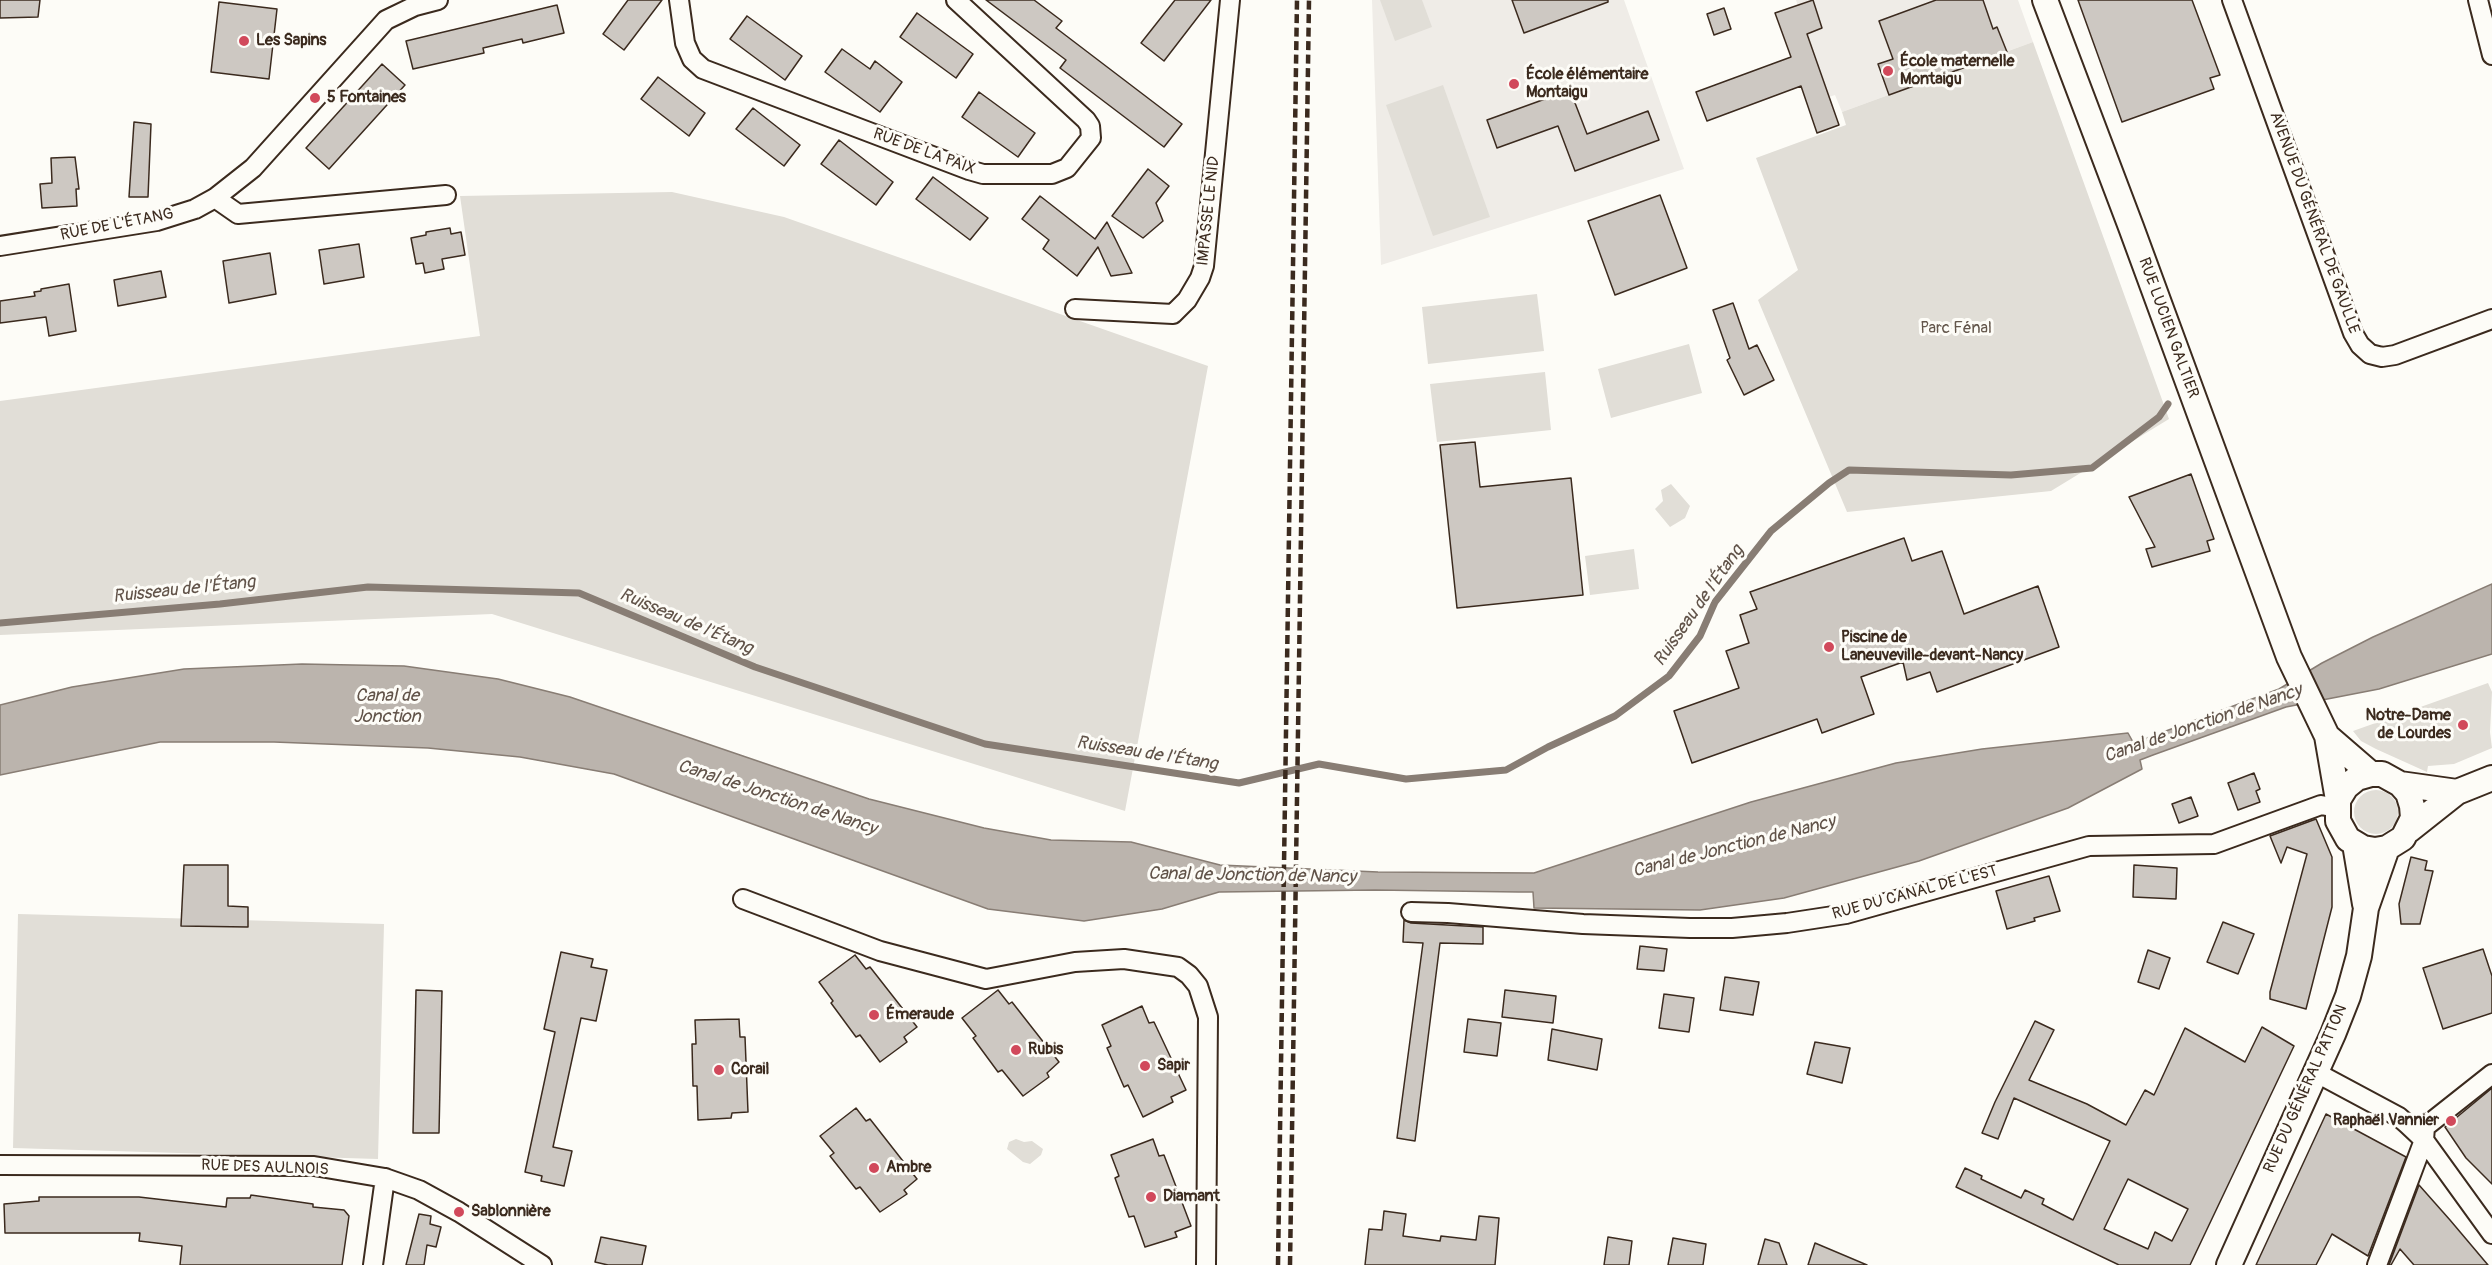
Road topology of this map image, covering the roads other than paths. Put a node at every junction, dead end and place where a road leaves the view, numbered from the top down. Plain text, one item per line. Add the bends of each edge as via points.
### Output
1 (438, 0) edge
2 (679, 0) edge
3 (956, 0) edge
4 (1230, 0) edge
5 (2045, 0) edge
6 (2232, 0) edge
7 (2478, 0) edge
8 (2492, 55) edge
9 (446, 195) dead end
10 (215, 198) junction
11 (0, 246) edge
12 (1075, 309) dead end
13 (2492, 319) edge
14 (2327, 736) junction
15 (2371, 774) junction
16 (2492, 778) edge
17 (2400, 784) junction
18 (2457, 792) junction
19 (2338, 804) junction
20 (2409, 830) junction
21 (2355, 844) junction
22 (2387, 848) junction
23 (742, 899) dead end
24 (2366, 908) junction
25 (1411, 912) dead end
26 (2315, 1072) junction
27 (2492, 1074) edge
28 (2424, 1140) junction
29 (0, 1165) edge
30 (385, 1178) junction
31 (2492, 1234) edge
32 (373, 1265) edge
33 (542, 1265) edge
34 (1206, 1265) edge
35 (2229, 1265) edge
36 (2377, 1265) edge

1 - 10 street, RUE DE L'ÉTANG via 386,20 254,168
2 - 3 street, RUE DE LA PAIX via 685,43 692,59 703,69 983,174 1052,174 1067,168 1088,145 1090,126
4 - 12 street, IMPASSE LE NID via 1200,278 1173,314
5 - 14 main road, RUE LUCIEN GALTIER via 2289,657
6 - 13 street, AVENUE DU GÉNÉRAL DE GAULLE via 2360,345 2370,354 2395,355
7 - 8 street
9 - 10 street via 238,214
10 - 11 street, RUE DE L'ÉTANG via 157,221
14 - 15 main road
14 - 19 main road
15 - 17 main road via 2392,778
15 - 19 main road via 2346,787
16 - 18 main road
17 - 18 main road
17 - 20 main road via 2412,806
18 - 20 main road
19 - 21 main road via 2343,833
19 - 25 street, RUE DU CANAL DE L'EST via 2321,805 2214,844 2089,846 1846,914 1787,923 1690,928
20 - 22 main road
21 - 22 main road via 2374,850
21 - 24 main road, RUE DU GÉNÉRAL PATTON
22 - 24 main road, RUE DU GÉNÉRAL PATTON
23 - 34 street via 880,951 986,979 1075,962 1124,959 1178,968 1189,975 1198,986 1208,1017
24 - 26 main road, RUE DU GÉNÉRAL PATTON via 2348,996
26 - 28 street via 2399,1117
26 - 35 main road, RUE DU GÉNÉRAL PATTON
27 - 28 street via 2425,1127
28 - 31 street
28 - 36 street
29 - 30 street, RUE DES AULNOIS via 314,1166
30 - 32 street
30 - 33 street, RUE DES AULNOIS via 419,1190 459,1212

